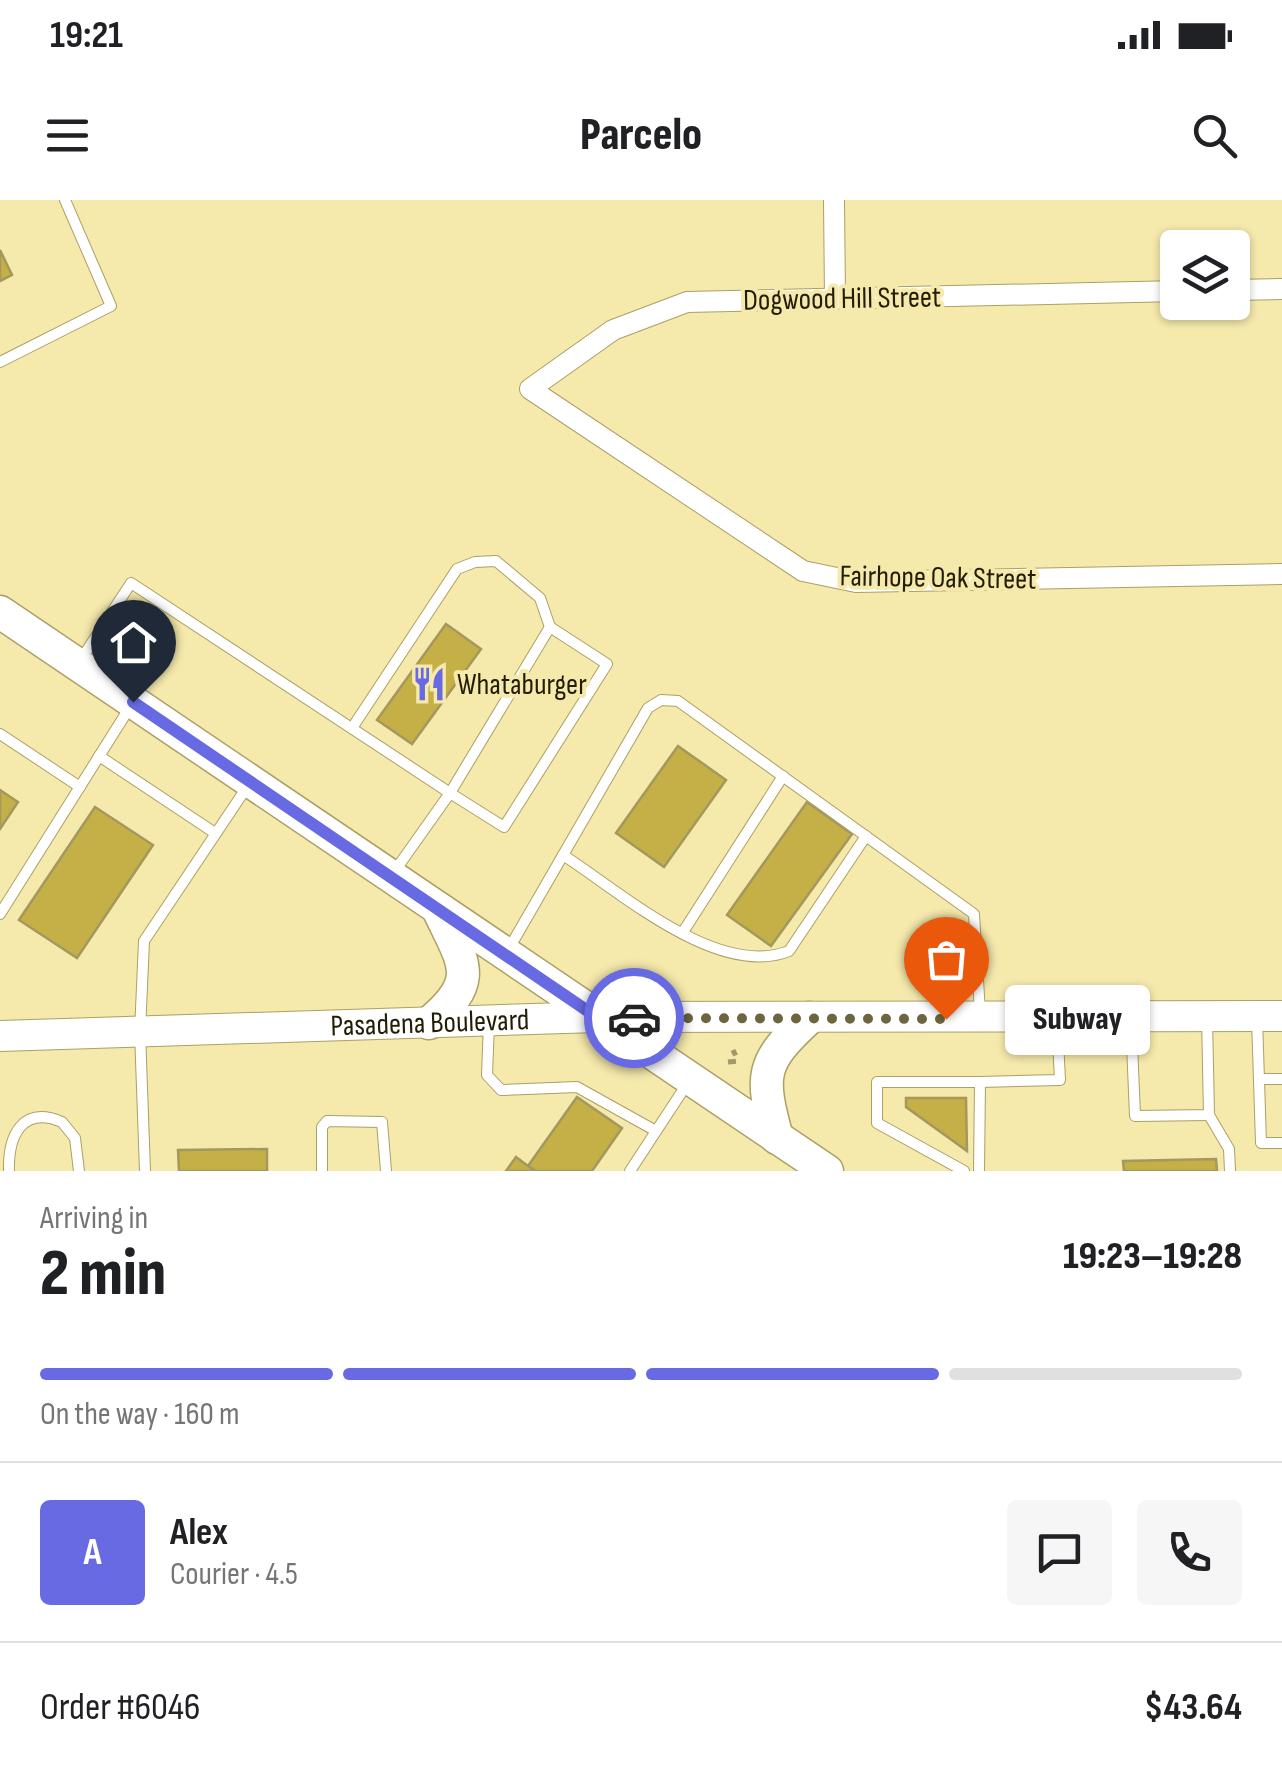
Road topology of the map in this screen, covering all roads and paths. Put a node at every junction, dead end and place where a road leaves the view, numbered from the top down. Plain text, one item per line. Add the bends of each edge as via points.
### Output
1 (65, 200) edge
2 (834, 200) edge
3 (1282, 289) edge
4 (1250, 290) edge
5 (1160, 292) edge
6 (835, 298) junction
7 (0, 362) edge
8 (530, 389) joint
9 (1282, 574) edge
10 (0, 612) edge
11 (550, 627) junction
12 (78, 665) junction
13 (133, 702) junction
14 (352, 728) junction
15 (0, 734) edge
16 (100, 756) junction
17 (782, 776) junction
18 (250, 782) junction
19 (80, 787) junction
20 (450, 793) junction
21 (215, 833) junction
22 (866, 836) junction
23 (563, 855) junction
24 (390, 878) junction
25 (439, 910) junction
26 (0, 914) edge
27 (684, 932) junction
28 (506, 955) junction
29 (1270, 1016) edge
30 (598, 1018) junction
31 (808, 1018) junction
32 (1207, 1018) junction
33 (980, 1019) junction
34 (1130, 1019) junction
35 (1057, 1020) junction
36 (490, 1021) junction
37 (429, 1023) junction
38 (140, 1032) junction
39 (0, 1036) edge
40 (733, 1050) dead end
41 (728, 1062) dead end
42 (690, 1079) junction
43 (1259, 1079) junction
44 (1282, 1079) edge
45 (980, 1082) junction
46 (1209, 1115) junction
47 (656, 1131) junction
48 (778, 1138) junction
49 (1282, 1143) edge
50 (8, 1171) edge
51 (79, 1171) edge
52 (144, 1171) edge
53 (322, 1171) edge
54 (386, 1171) edge
55 (630, 1171) edge
56 (827, 1171) edge
57 (964, 1171) edge
58 (979, 1171) edge
59 (1230, 1171) edge

1 - 7 lane via 112,306
2 - 6 street
3 - 4 street
5 - 6 street, Dogwood Hill Street
6 - 8 street, Dogwood Hill Street via 687,302 613,330
8 - 9 street, Fairhope Oak Street via 803,571 856,582
10 - 12 main road
11 - 14 lane via 540,598 496,561 457,569
11 - 20 lane
11 - 20 lane via 608,664 504,827
12 - 13 main road
12 - 14 lane via 131,583
13 - 16 lane
13 - 18 main road
14 - 20 lane
15 - 19 lane
16 - 19 lane
16 - 21 lane
17 - 22 lane
17 - 23 lane via 678,701 661,700 648,708
17 - 27 lane
18 - 21 lane
18 - 24 main road
19 - 26 lane
20 - 24 lane
21 - 38 lane via 144,941
22 - 27 lane via 789,951 769,958 736,955
22 - 33 lane via 974,914
23 - 27 lane
23 - 28 lane
24 - 25 main road
25 - 28 main road
25 - 37 main road via 463,962 462,983 456,1000
28 - 30 main road
29 - 32 main road, Pasadena Boulevard
29 - 43 lane
30 - 31 main road, Pasadena Boulevard
30 - 36 main road, Pasadena Boulevard
30 - 42 main road
31 - 33 main road, Pasadena Boulevard
31 - 48 main road via 776,1048 766,1068 765,1093
32 - 34 main road, Pasadena Boulevard
32 - 46 lane
33 - 35 main road, Pasadena Boulevard
34 - 35 main road, Pasadena Boulevard
34 - 46 lane via 1134,1116
35 - 45 lane via 1060,1080
36 - 37 main road, Pasadena Boulevard
36 - 47 lane via 487,1075 501,1090 577,1087
37 - 38 main road, Pasadena Boulevard
38 - 39 main road, Pasadena Boulevard
38 - 52 lane
40 - 41 path via 738,1060
42 - 47 lane
42 - 48 main road
43 - 44 lane
43 - 49 lane via 1261,1144
45 - 57 lane via 877,1082 877,1123
45 - 58 lane
46 - 59 lane via 1229,1149
47 - 55 lane
48 - 56 main road
50 - 51 lane via 10,1138 33,1117 62,1122 75,1138
53 - 54 lane via 327,1120 370,1118 382,1122 386,1133

